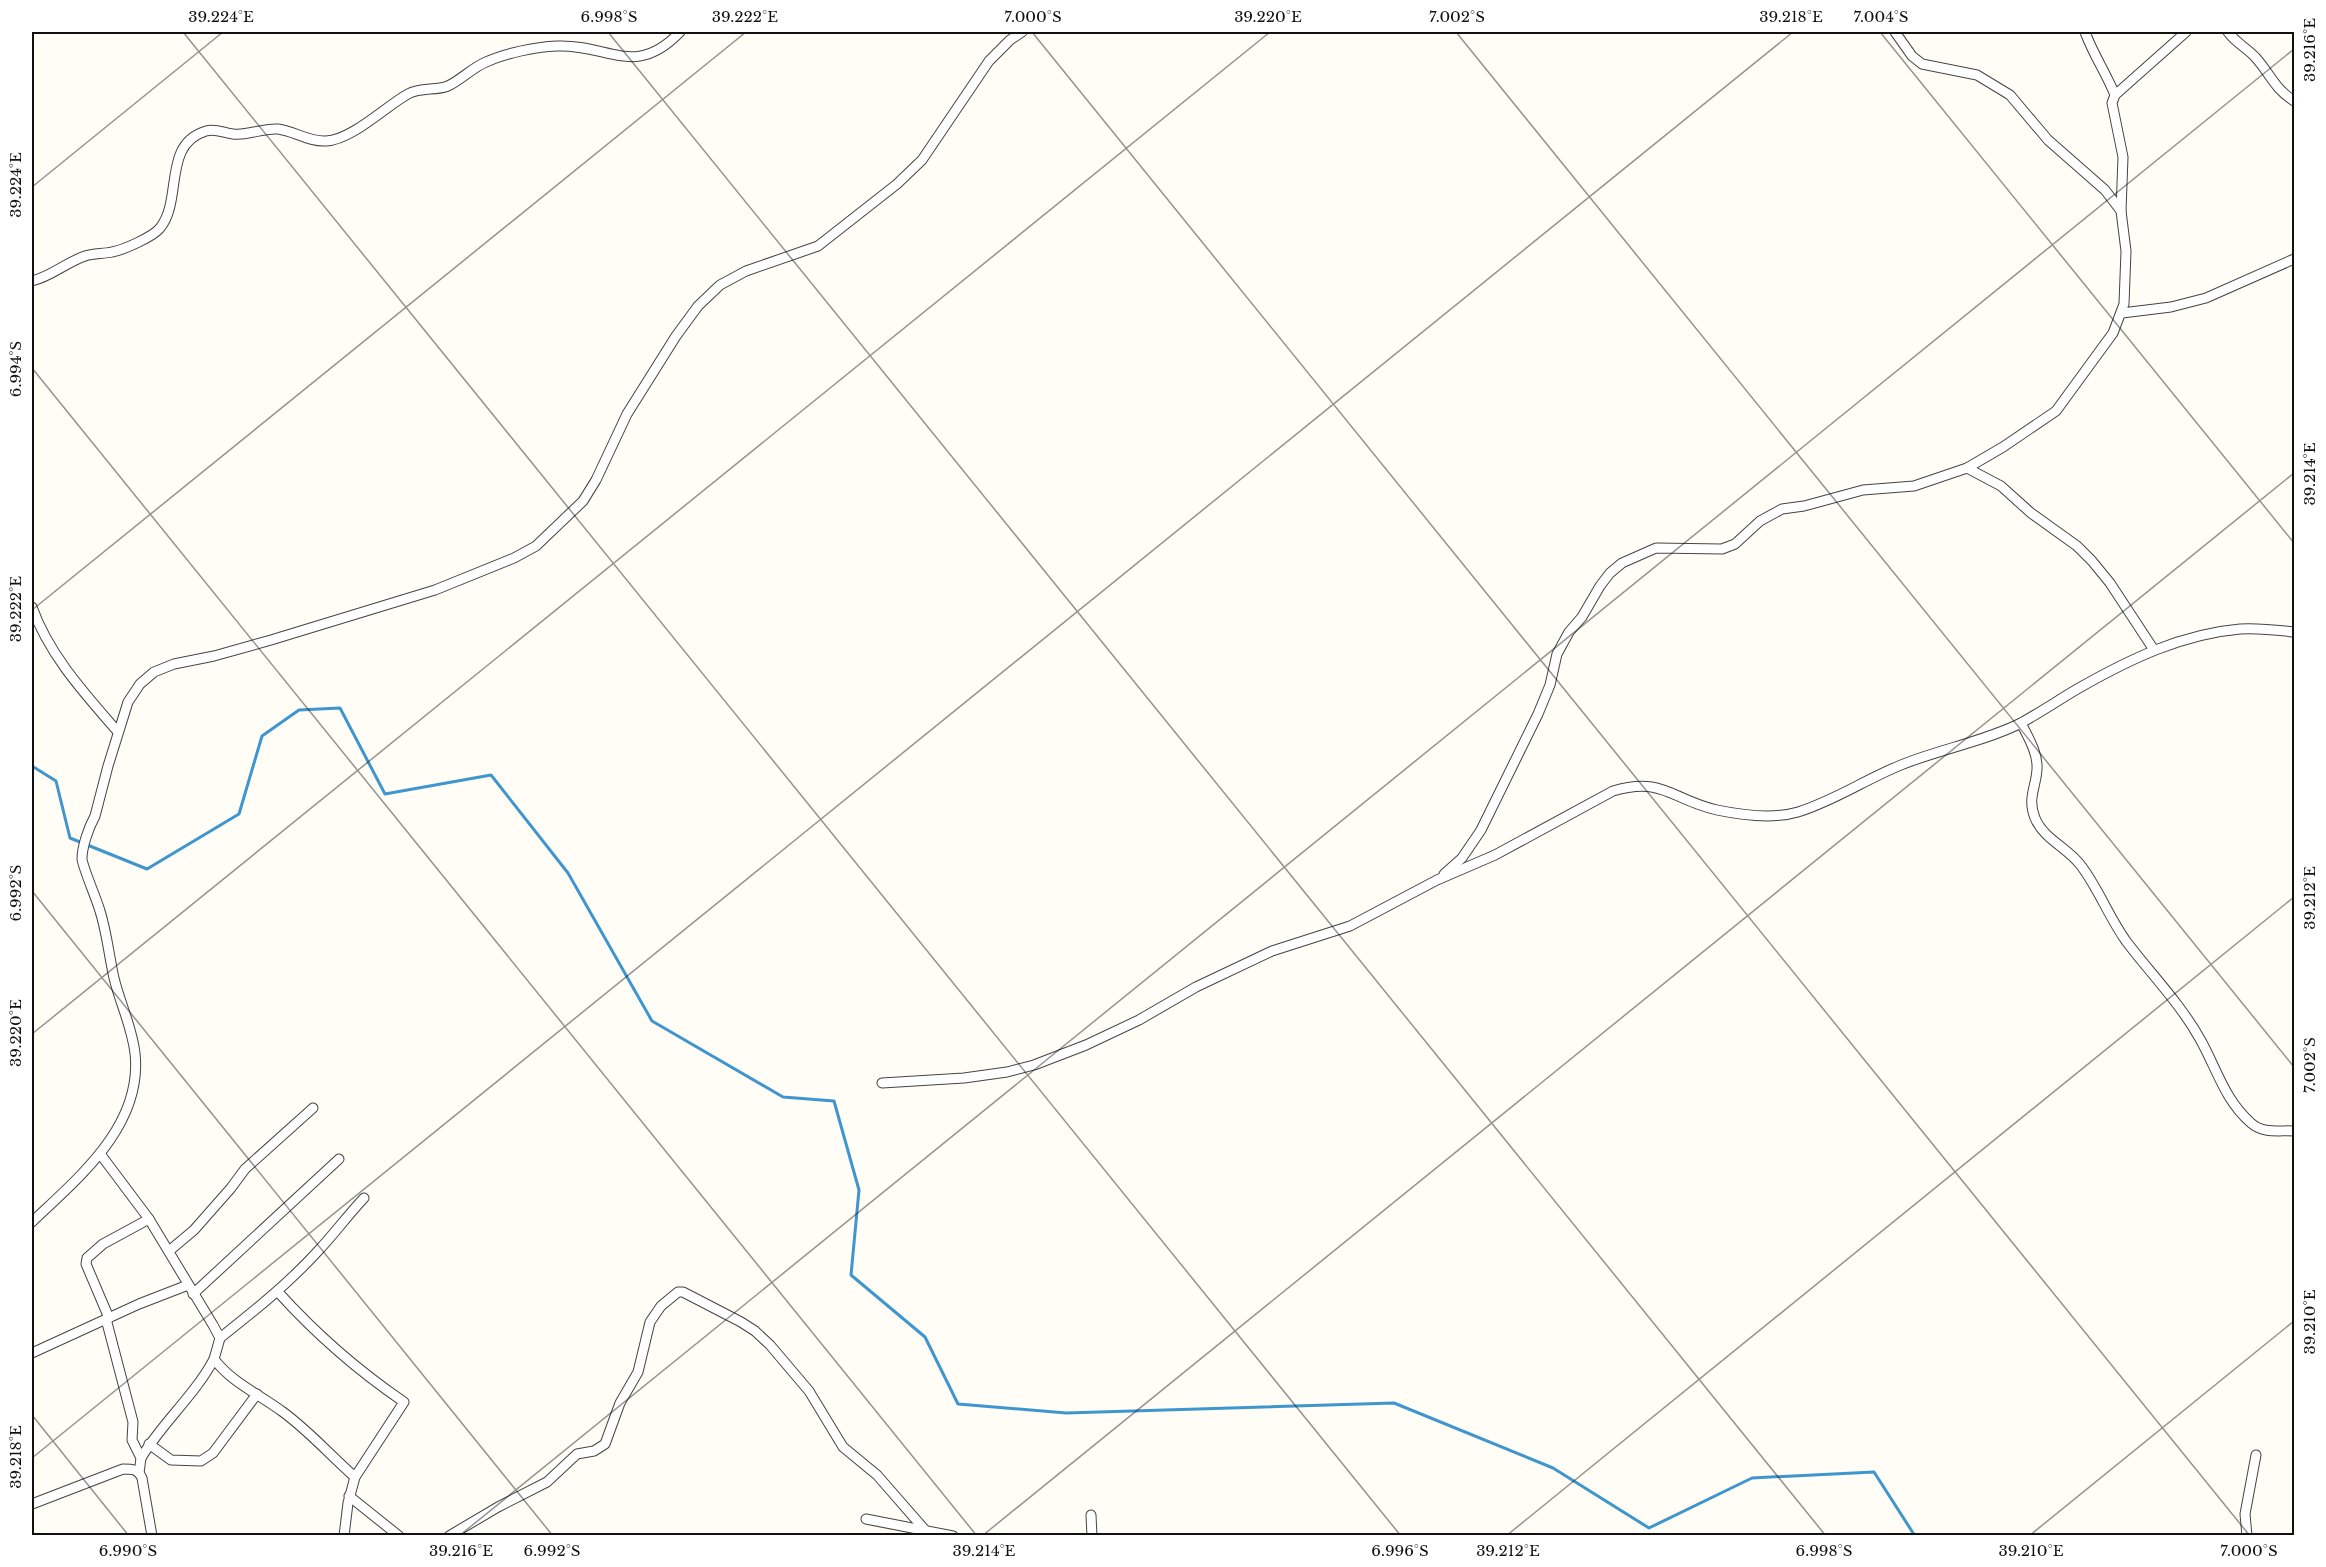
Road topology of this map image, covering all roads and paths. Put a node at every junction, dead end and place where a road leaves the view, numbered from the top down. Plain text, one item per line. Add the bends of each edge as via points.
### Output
1 (680, 32) edge
2 (1022, 32) edge
3 (1895, 32) edge
4 (2085, 32) edge
5 (2186, 32) edge
6 (2228, 32) edge
7 (2115, 95) junction
8 (2295, 101) edge
9 (2121, 211) junction
10 (2295, 259) edge
11 (32, 281) edge
12 (2122, 314) junction
13 (1967, 468) junction
14 (32, 607) edge
15 (2295, 632) edge
16 (2154, 650) junction
17 (2021, 723) junction
18 (118, 732) junction
19 (1437, 880) junction
20 (882, 1083) dead end
21 (313, 1108) dead end
22 (2295, 1131) edge
23 (101, 1155) junction
24 (339, 1159) dead end
25 (364, 1198) dead end
26 (149, 1219) junction
27 (32, 1222) edge
28 (169, 1251) junction
29 (188, 1285) junction
30 (278, 1292) junction
31 (193, 1294) junction
32 (108, 1318) junction
33 (220, 1338) junction
34 (32, 1353) edge
35 (214, 1359) junction
36 (257, 1394) junction
37 (149, 1444) junction
38 (2256, 1455) dead end
39 (141, 1458) junction
40 (139, 1473) junction
41 (355, 1477) junction
42 (349, 1496) junction
43 (32, 1504) edge
44 (1091, 1515) dead end
45 (866, 1519) dead end
46 (925, 1530) junction
47 (2244, 1535) edge
48 (152, 1536) edge
49 (344, 1536) edge
50 (399, 1536) edge
51 (449, 1536) edge
52 (953, 1536) edge
53 (1092, 1536) edge

1 - 11 street via 663,47 645,55 610,55 558,46 494,59 446,87 411,93 364,125 327,142 281,130 234,134 209,130 181,151 168,214 159,230 124,248 86,256
2 - 18 street via 989,61 922,160 897,184 818,246 746,271 720,285 698,306 627,414 583,501 536,546 435,590 154,672 128,702
3 - 9 street via 1922,64 1977,75 2010,95 2048,140 2105,190
4 - 7 street
5 - 7 street
6 - 8 street via 2259,62 2275,86
7 - 9 street via 2112,103 2123,157
9 - 12 street via 2126,251
10 - 12 street via 2206,298
12 - 13 street via 2113,333 2056,411
13 - 16 street via 2001,486 2078,546
13 - 19 street via 1914,486 1863,490 1782,509 1760,521 1735,544 1722,549 1656,548 1610,573 1557,654 1538,714 1472,846
14 - 18 street via 48,643
15 - 16 street via 2224,631
16 - 17 street via 2080,687
17 - 19 street via 1901,765 1795,813 1716,810 1660,788 1632,786 1589,803 1495,855
17 - 22 street via 2037,767 2031,791 2036,820 2051,840 2078,861 2126,941 2199,1038 2223,1090 2242,1113 2262,1130
18 - 23 street via 82,860 101,914 135,1055 129,1104
19 - 20 street via 1350,926 1272,951 1086,1046 1007,1072
21 - 28 street via 245,1169 194,1230
23 - 26 street
23 - 27 street
24 - 31 street
25 - 30 street
26 - 28 street
26 - 32 street via 103,1244 87,1258
28 - 29 street
29 - 31 street
29 - 32 street
30 - 33 street
30 - 41 street via 344,1357 404,1402
31 - 33 street
32 - 34 street
32 - 39 street via 133,1422 132,1440
33 - 35 street
35 - 36 street via 229,1376
35 - 37 street
36 - 37 street via 213,1453 201,1461 171,1460
36 - 41 street
37 - 39 street
38 - 47 street
39 - 40 street
40 - 43 street via 123,1469
40 - 48 street
41 - 42 street
42 - 49 street
42 - 50 street
44 - 53 street
45 - 46 street
46 - 51 street via 877,1475 843,1447 809,1391 770,1345 741,1322 678,1292 650,1322 638,1372 620,1403 605,1444 578,1454 548,1482
46 - 52 street

